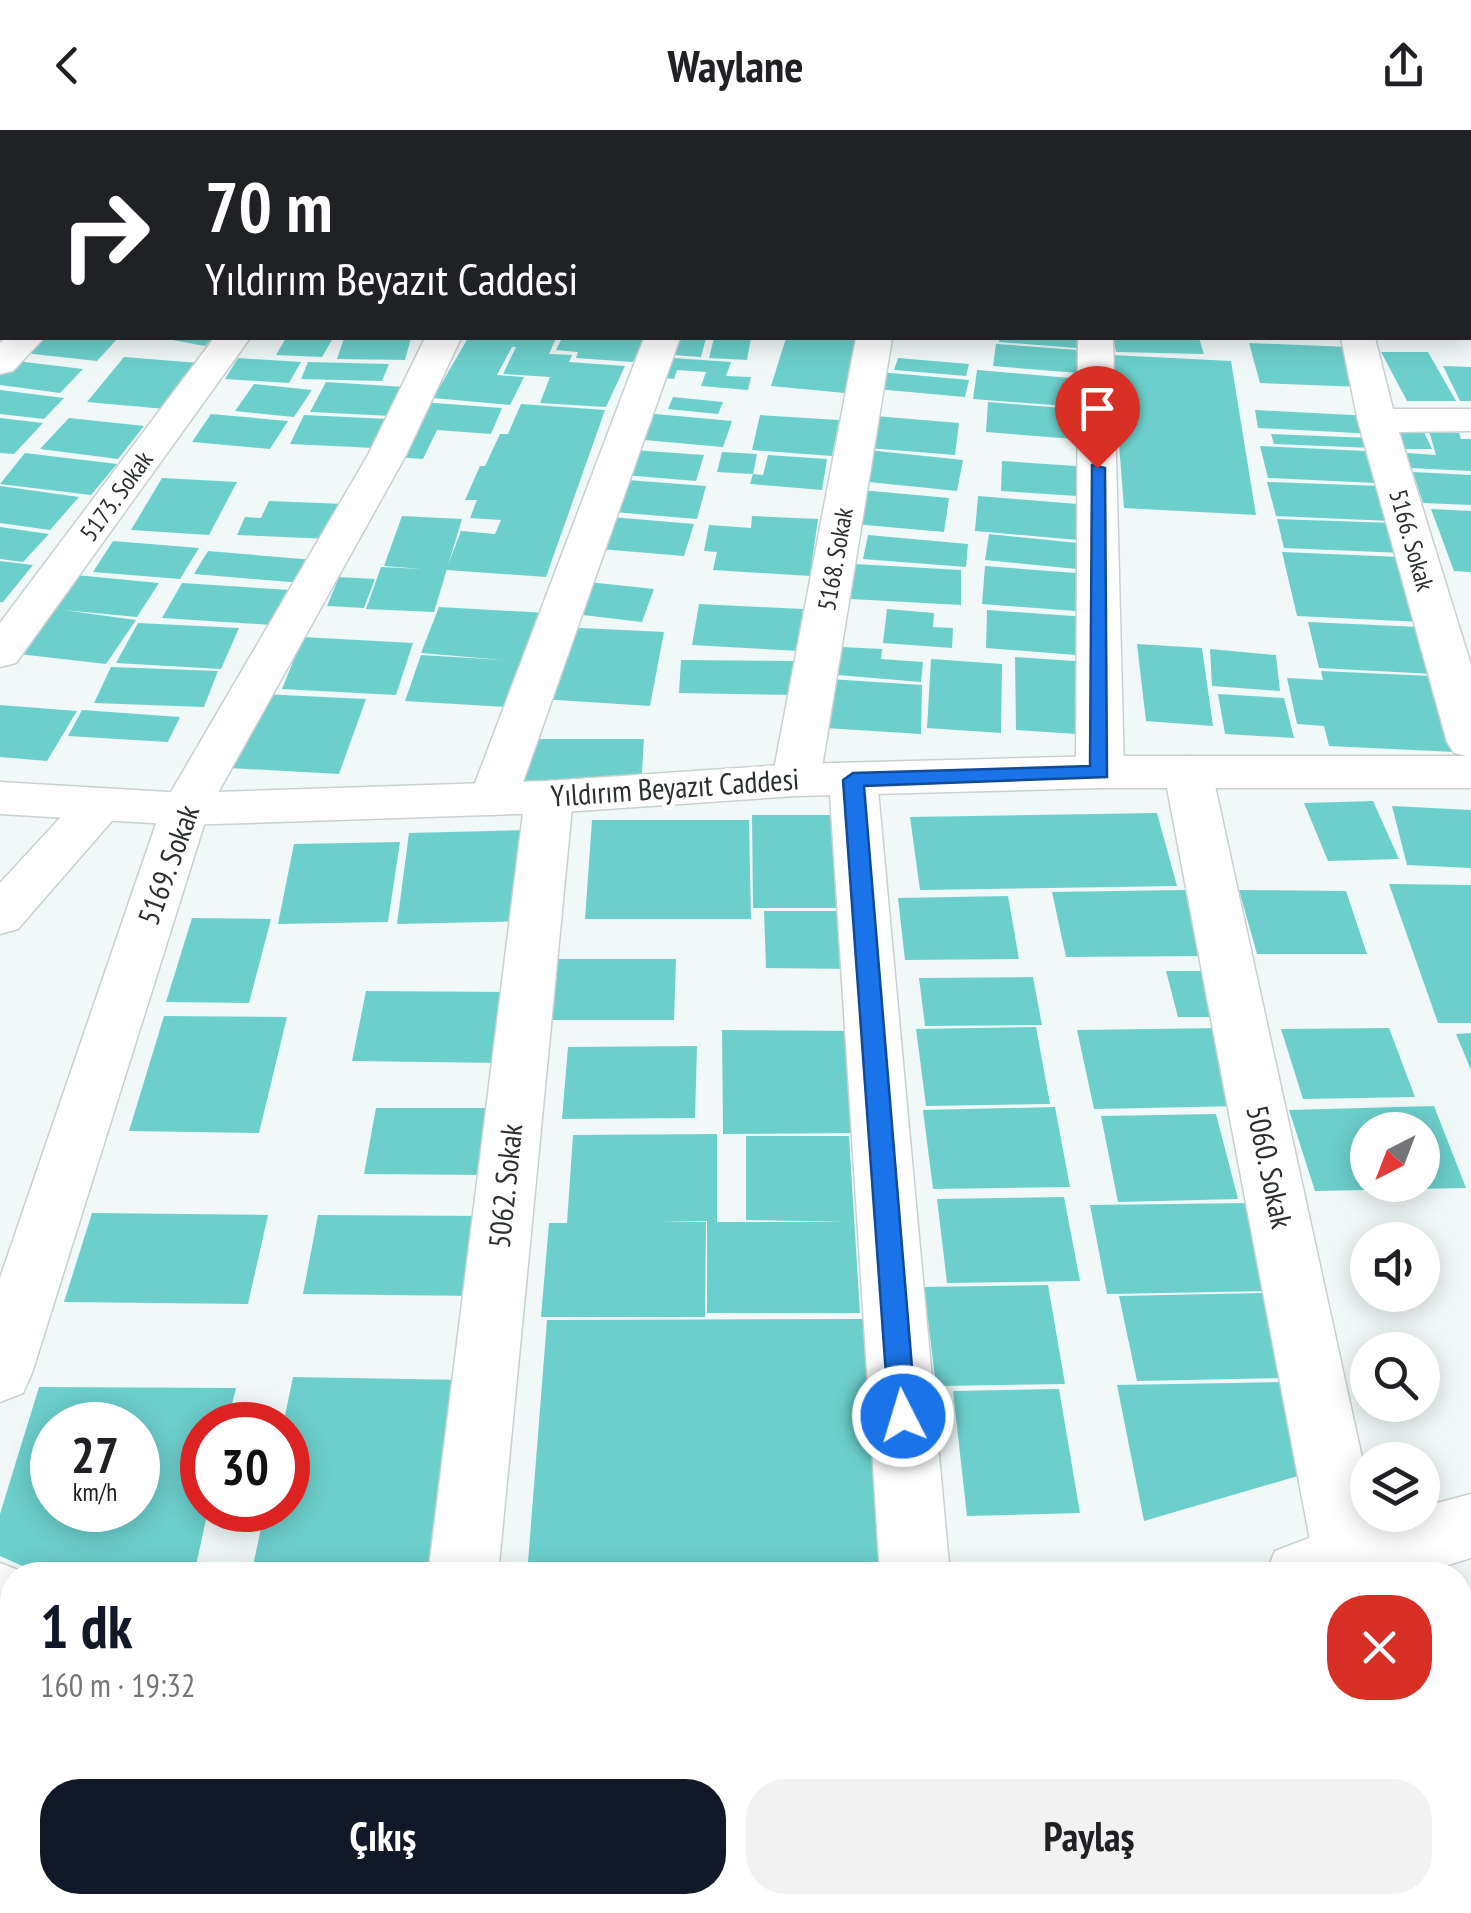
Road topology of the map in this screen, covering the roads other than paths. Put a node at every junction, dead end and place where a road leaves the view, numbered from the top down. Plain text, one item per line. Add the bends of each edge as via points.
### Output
1 (24, 340) edge
2 (231, 340) edge
3 (442, 340) edge
4 (661, 340) edge
5 (874, 340) edge
6 (1095, 340) edge
7 (1358, 340) edge
8 (0, 363) edge
9 (1471, 420) edge
10 (1377, 421) junction
11 (0, 654) edge
12 (1471, 742) edge
13 (1100, 772) junction
14 (1188, 772) junction
15 (1471, 772) edge
16 (796, 780) junction
17 (853, 780) junction
18 (0, 798) edge
19 (521, 798) junction
20 (100, 804) junction
21 (185, 809) junction
22 (0, 916) edge
23 (0, 1374) edge
24 (1471, 1526) edge
25 (464, 1562) edge
26 (914, 1562) edge
27 (1323, 1562) edge
28 (1345, 1562) edge

1 - 8 street
2 - 11 street, 5173. Sokak
3 - 21 street, 5169. Sokak via 387,455
4 - 19 street, 5062. Sokak
5 - 16 street, 5168. Sokak
6 - 13 street
7 - 10 street, 5166. Sokak
9 - 10 street
10 - 12 street, 5166. Sokak
13 - 14 street, Yıldırım Beyazıt Caddesi
13 - 17 street, Yıldırım Beyazıt Caddesi
14 - 15 street, Yıldırım Beyazıt Caddesi
14 - 27 street, 5060. Sokak
16 - 17 street, Yıldırım Beyazıt Caddesi
16 - 19 street, Yıldırım Beyazıt Caddesi
17 - 26 street
18 - 20 street, Yıldırım Beyazıt Caddesi
19 - 21 street, Yıldırım Beyazıt Caddesi
19 - 25 street, 5062. Sokak
20 - 21 street, Yıldırım Beyazıt Caddesi
20 - 22 street
21 - 23 street, 5169. Sokak
24 - 28 street

